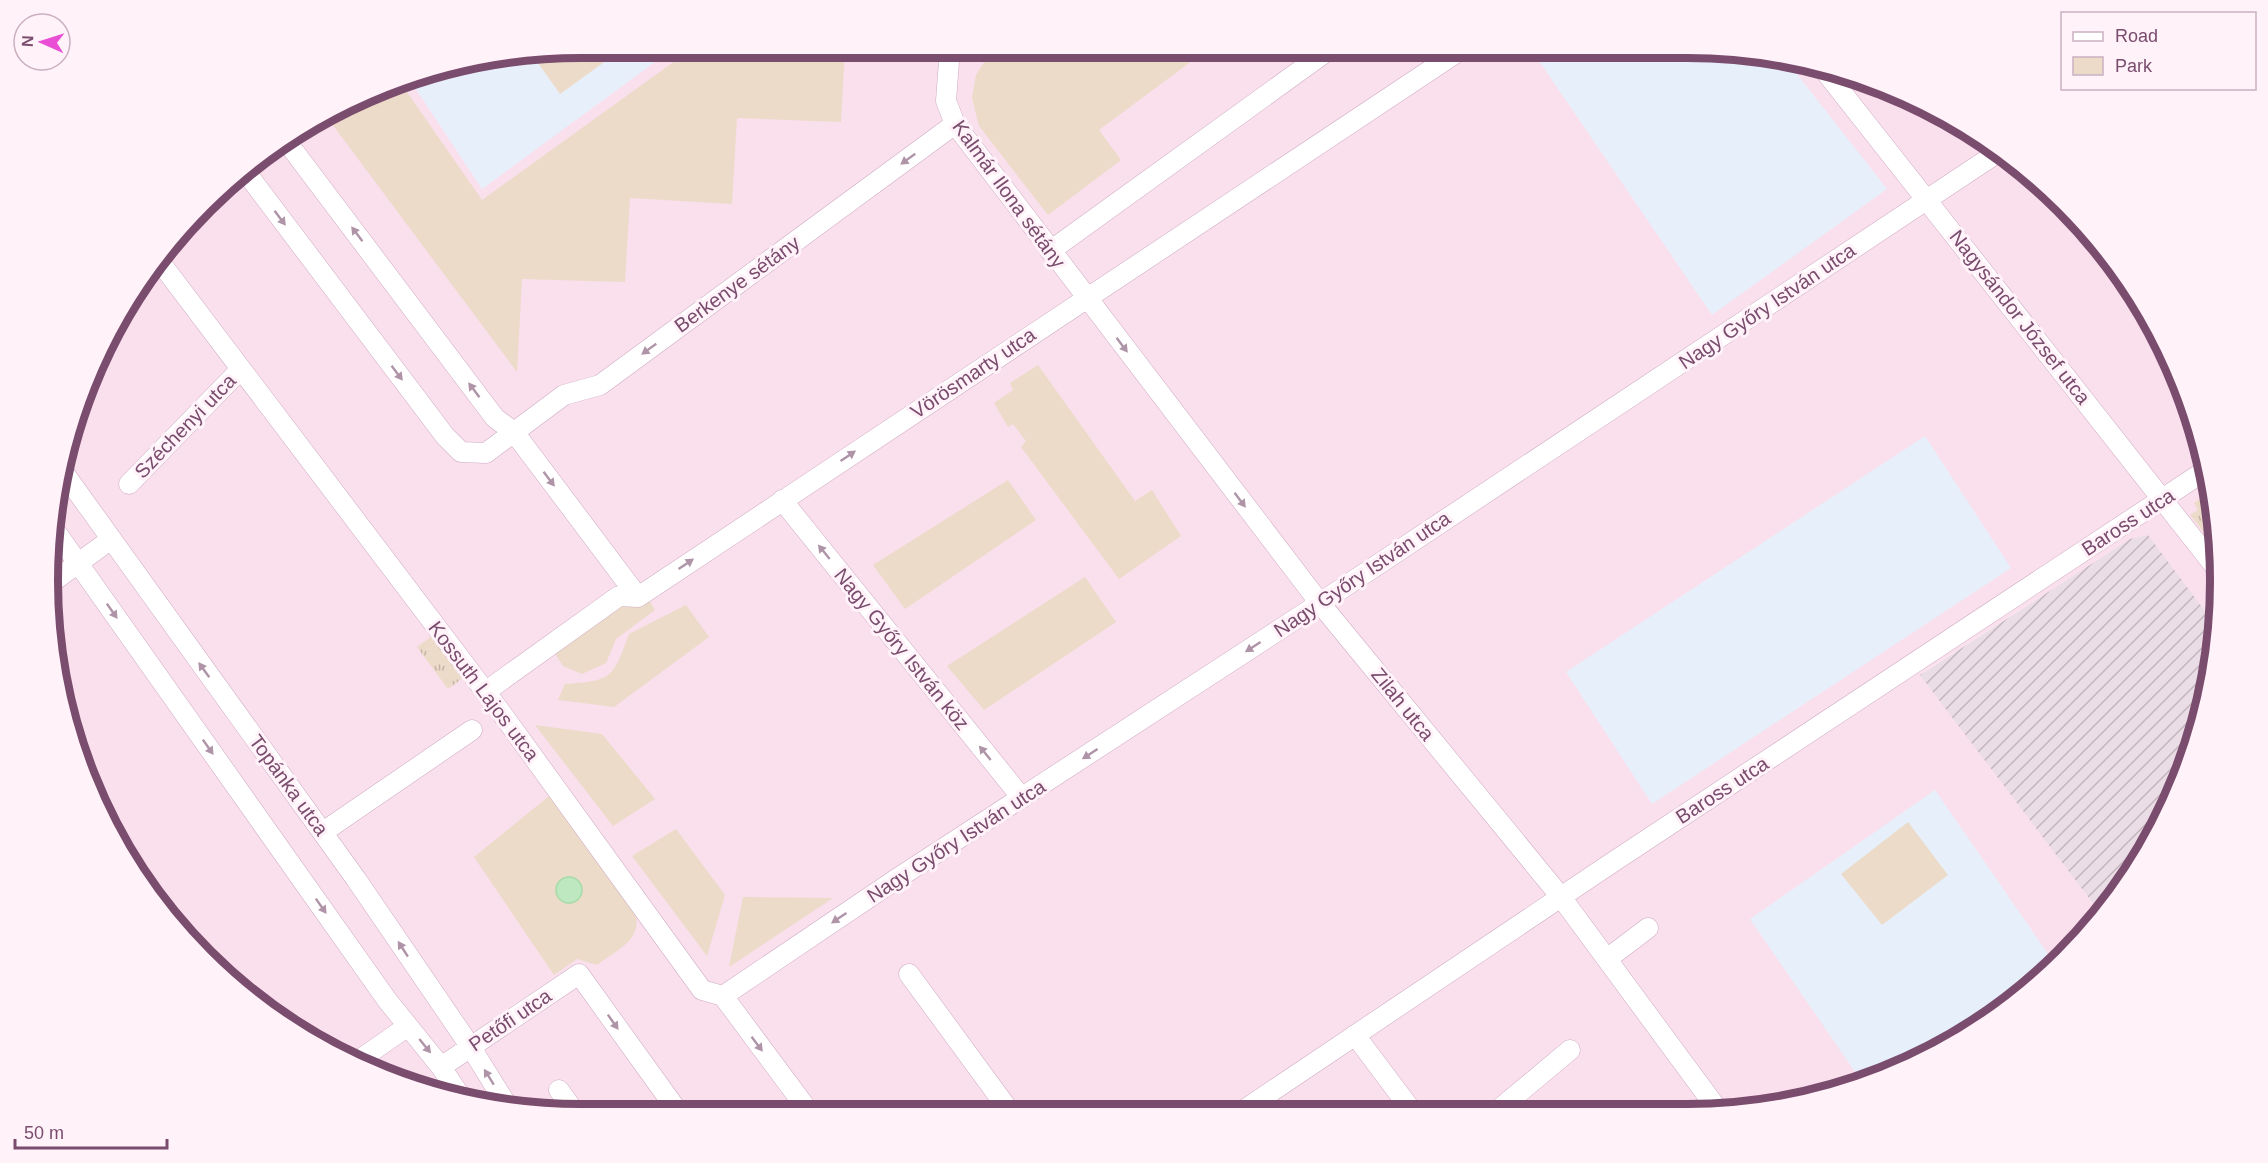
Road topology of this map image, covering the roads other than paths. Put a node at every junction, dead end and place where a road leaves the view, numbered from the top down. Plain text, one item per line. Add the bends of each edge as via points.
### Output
1 (949, 58) edge
2 (1318, 58) edge
3 (1448, 58) edge
4 (1831, 79) edge
5 (955, 124) junction
6 (291, 147) edge
7 (1992, 157) edge
8 (250, 178) edge
9 (1927, 200) junction
10 (1050, 251) junction
11 (164, 267) edge
12 (1086, 298) junction
13 (241, 369) junction
14 (514, 432) junction
15 (2198, 475) edge
16 (69, 480) edge
17 (129, 484) dead end
18 (2163, 498) junction
19 (782, 500) junction
20 (61, 537) edge
21 (110, 540) junction
22 (2209, 558) edge
23 (79, 563) junction
24 (58, 578) edge
25 (638, 597) junction
26 (1319, 602) junction
27 (485, 692) junction
28 (472, 730) dead end
29 (1022, 798) junction
30 (323, 832) junction
31 (1561, 897) junction
32 (1648, 928) dead end
33 (1607, 959) junction
34 (909, 974) dead end
35 (723, 996) junction
36 (408, 1026) junction
37 (1355, 1035) junction
38 (470, 1046) junction
39 (1570, 1050) dead end
40 (364, 1057) edge
41 (441, 1066) junction
42 (456, 1089) edge
43 (559, 1090) dead end
44 (502, 1098) edge
45 (1713, 1103) edge
46 (569, 1104) edge
47 (673, 1104) edge
48 (803, 1104) edge
49 (1004, 1104) edge
50 (1253, 1104) edge
51 (1407, 1104) edge
52 (1505, 1104) edge

1 - 5 street, Kalmár Ilona sétány via 946,101
2 - 10 street
3 - 12 street, Vörösmarty utca
4 - 9 street, Nagysándor József utca
5 - 10 street, Kalmár Ilona sétány
5 -> 14 street, Berkenye sétány via 600,385 564,395
14 -> 6 street via 495,418
7 - 9 street, Nagy Győry István utca
8 -> 14 street, Berkenye sétány via 461,452 486,453
9 - 18 street, Nagysándor József utca
9 - 26 street, Nagy Győry István utca
10 - 12 street, Kalmár Ilona sétány
11 - 13 street, Kossuth Lajos utca
19 -> 12 street, Vörösmarty utca
12 -> 26 street, Zilah utca
13 - 17 street, Széchenyi utca
13 - 27 street, Kossuth Lajos utca
14 -> 25 street
15 - 18 street, Baross utca
16 - 21 street, Topánka utca
18 - 22 street, Nagysándor József utca
18 - 31 street, Baross utca
25 -> 19 street, Vörösmarty utca
29 -> 19 street, Nagy Győry István köz
20 - 23 street
21 - 23 street
30 -> 21 street, Topánka utca
23 - 24 street
23 -> 36 street
25 - 27 street, Vörösmarty utca via 619,596
26 -> 29 street, Nagy Győry István utca
26 - 31 street, Zilah utca
27 - 35 street, Kossuth Lajos utca via 702,990
28 - 30 street
29 -> 35 street, Nagy Győry István utca
38 -> 30 street, Topánka utca
31 - 33 street, Zilah utca
31 - 37 street, Baross utca
32 - 33 street
33 - 45 street, Zilah utca
34 - 49 street
35 -> 48 street, Kossuth Lajos utca
36 - 40 street
36 -> 41 street
37 - 50 street, Baross utca
37 - 51 street
38 - 41 street, Petőfi utca
44 -> 38 street, Topánka utca
38 -> 47 street, Petőfi utca via 579,974
39 - 52 street
41 - 42 street
43 - 46 street

